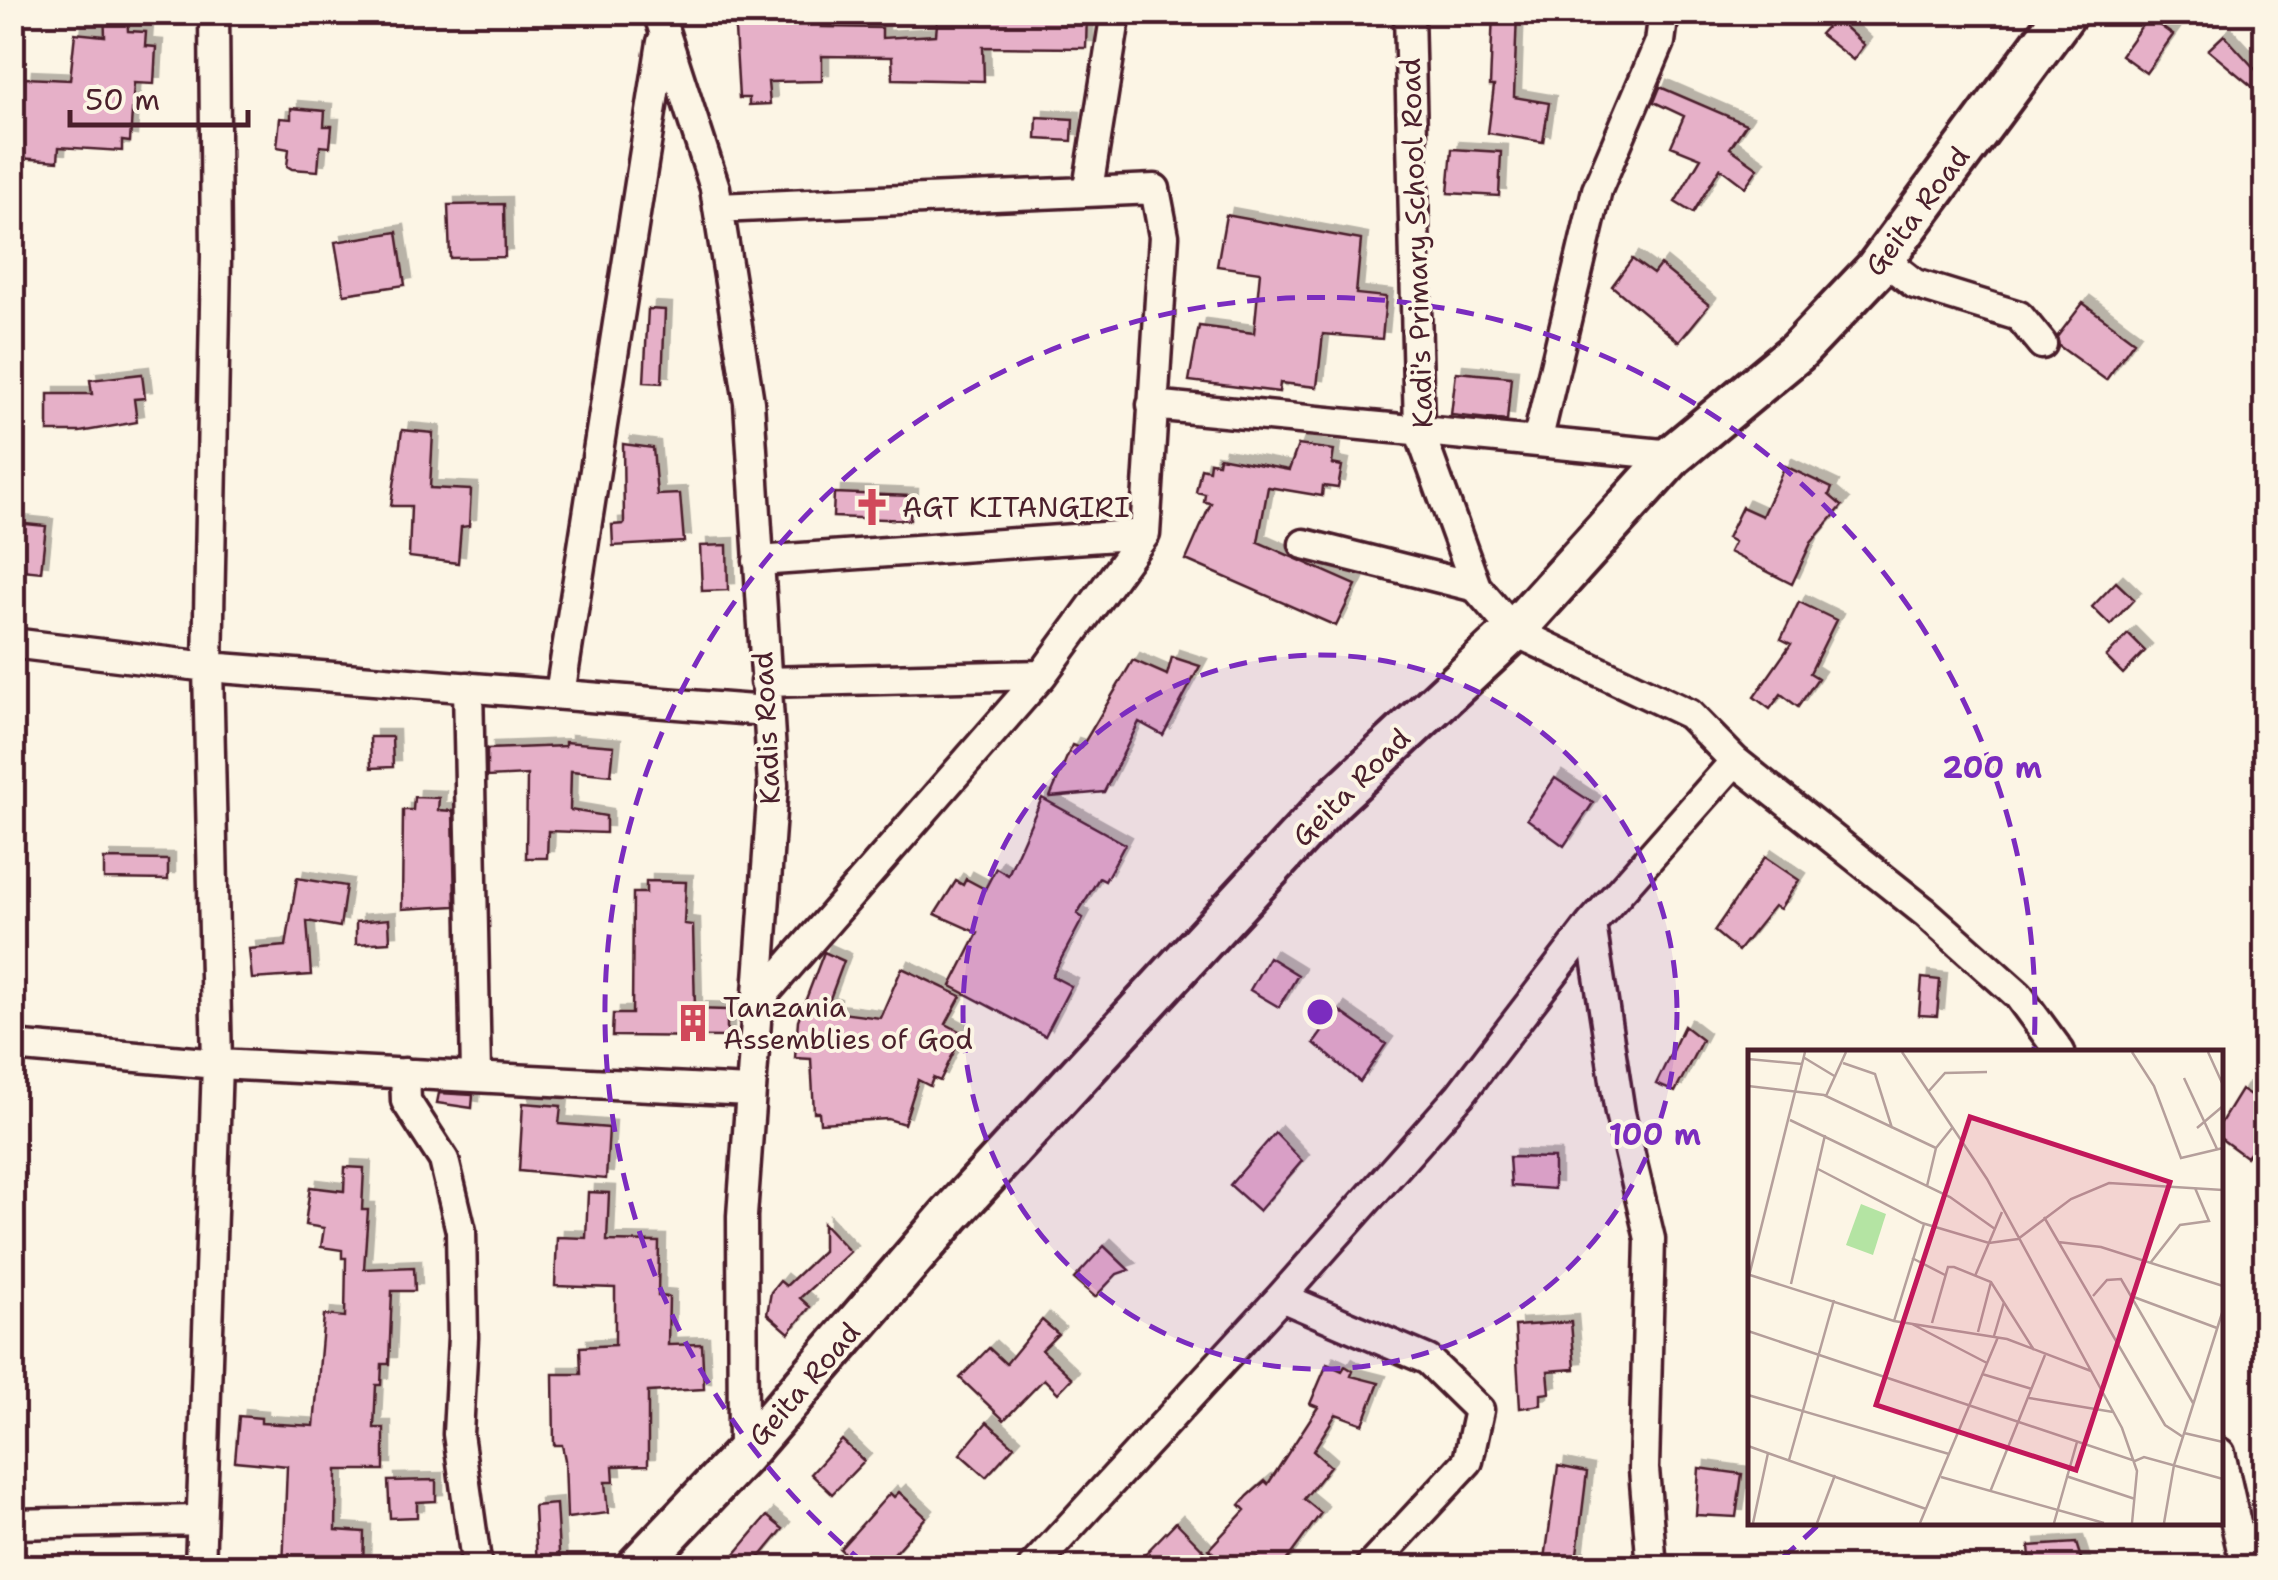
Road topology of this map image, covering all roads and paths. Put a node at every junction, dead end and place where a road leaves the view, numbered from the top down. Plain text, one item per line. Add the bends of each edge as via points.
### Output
1 (214, 12) edge
2 (1116, 12) edge
3 (1409, 12) edge
4 (1664, 12) edge
5 (2066, 12) edge
6 (661, 24) edge
7 (1088, 189) junction
8 (718, 208) junction
9 (1883, 259) junction
10 (2042, 344) dead end
11 (1152, 405) junction
12 (1418, 430) junction
13 (1537, 442) junction
14 (1673, 454) junction
15 (1145, 534) junction
16 (1304, 544) dead end
17 (758, 561) junction
18 (1476, 587) junction
19 (1514, 631) junction
20 (12, 643) edge
21 (208, 668) junction
22 (1042, 676) junction
23 (468, 686) junction
24 (560, 694) junction
25 (765, 697) junction
26 (1735, 761) junction
27 (1592, 924) junction
28 (756, 1003) junction
29 (12, 1046) edge
30 (2059, 1050) edge
31 (216, 1064) junction
32 (406, 1074) junction
33 (476, 1074) junction
34 (750, 1091) junction
35 (1281, 1297) junction
36 (743, 1455) junction
37 (2223, 1466) edge
38 (200, 1520) junction
39 (12, 1524) edge
40 (200, 1568) edge
41 (476, 1568) edge
42 (636, 1568) edge
43 (1032, 1568) edge
44 (1368, 1568) edge
45 (1652, 1568) edge
46 (2246, 1568) edge

1 - 21 street
2 - 7 street
3 - 12 street, Kadi's Primary School Road
4 - 13 street via 1660,42 1597,190
5 - 9 main road, Geita Road
6 - 8 street, Kadis Road
6 - 24 street
7 - 8 street
7 - 11 street via 1155,189 1164,236
8 - 17 street, Kadis Road via 749,402
9 - 10 street via 1915,284 2019,316
9 - 14 main road, Geita Road via 1798,352
11 - 12 street
11 - 15 street
12 - 13 street
12 - 18 street, Kadi's Primary School Road
13 - 14 street
14 - 19 main road, Geita Road
15 - 17 street
15 - 22 street
16 - 18 street
17 - 25 street, Kadis Road
18 - 19 street, Kadi's Primary School Road
19 - 26 street via 1689,714
19 - 36 main road, Geita Road via 1332,801 950,1216
20 - 21 street
21 - 23 street
21 - 31 street
22 - 25 street
22 - 28 street
23 - 24 street
23 - 33 street
24 - 25 street
25 - 28 street, Kadis Road via 773,785
26 - 27 street
26 - 30 street via 1940,924 2018,995
27 - 35 street via 1460,1095
27 - 45 street via 1620,1113 1650,1239 1644,1468
28 - 34 street, Kadis Road
29 - 31 street
31 - 32 street
31 - 38 street
32 - 33 street
32 - 41 street via 406,1101 444,1160 461,1231 458,1434
33 - 34 street
34 - 36 street, Kadis Road via 742,1216
35 - 43 street
35 - 44 street via 1428,1360 1478,1410 1468,1461
36 - 42 main road, Geita Road
37 - 46 street
38 - 39 street
38 - 40 street

